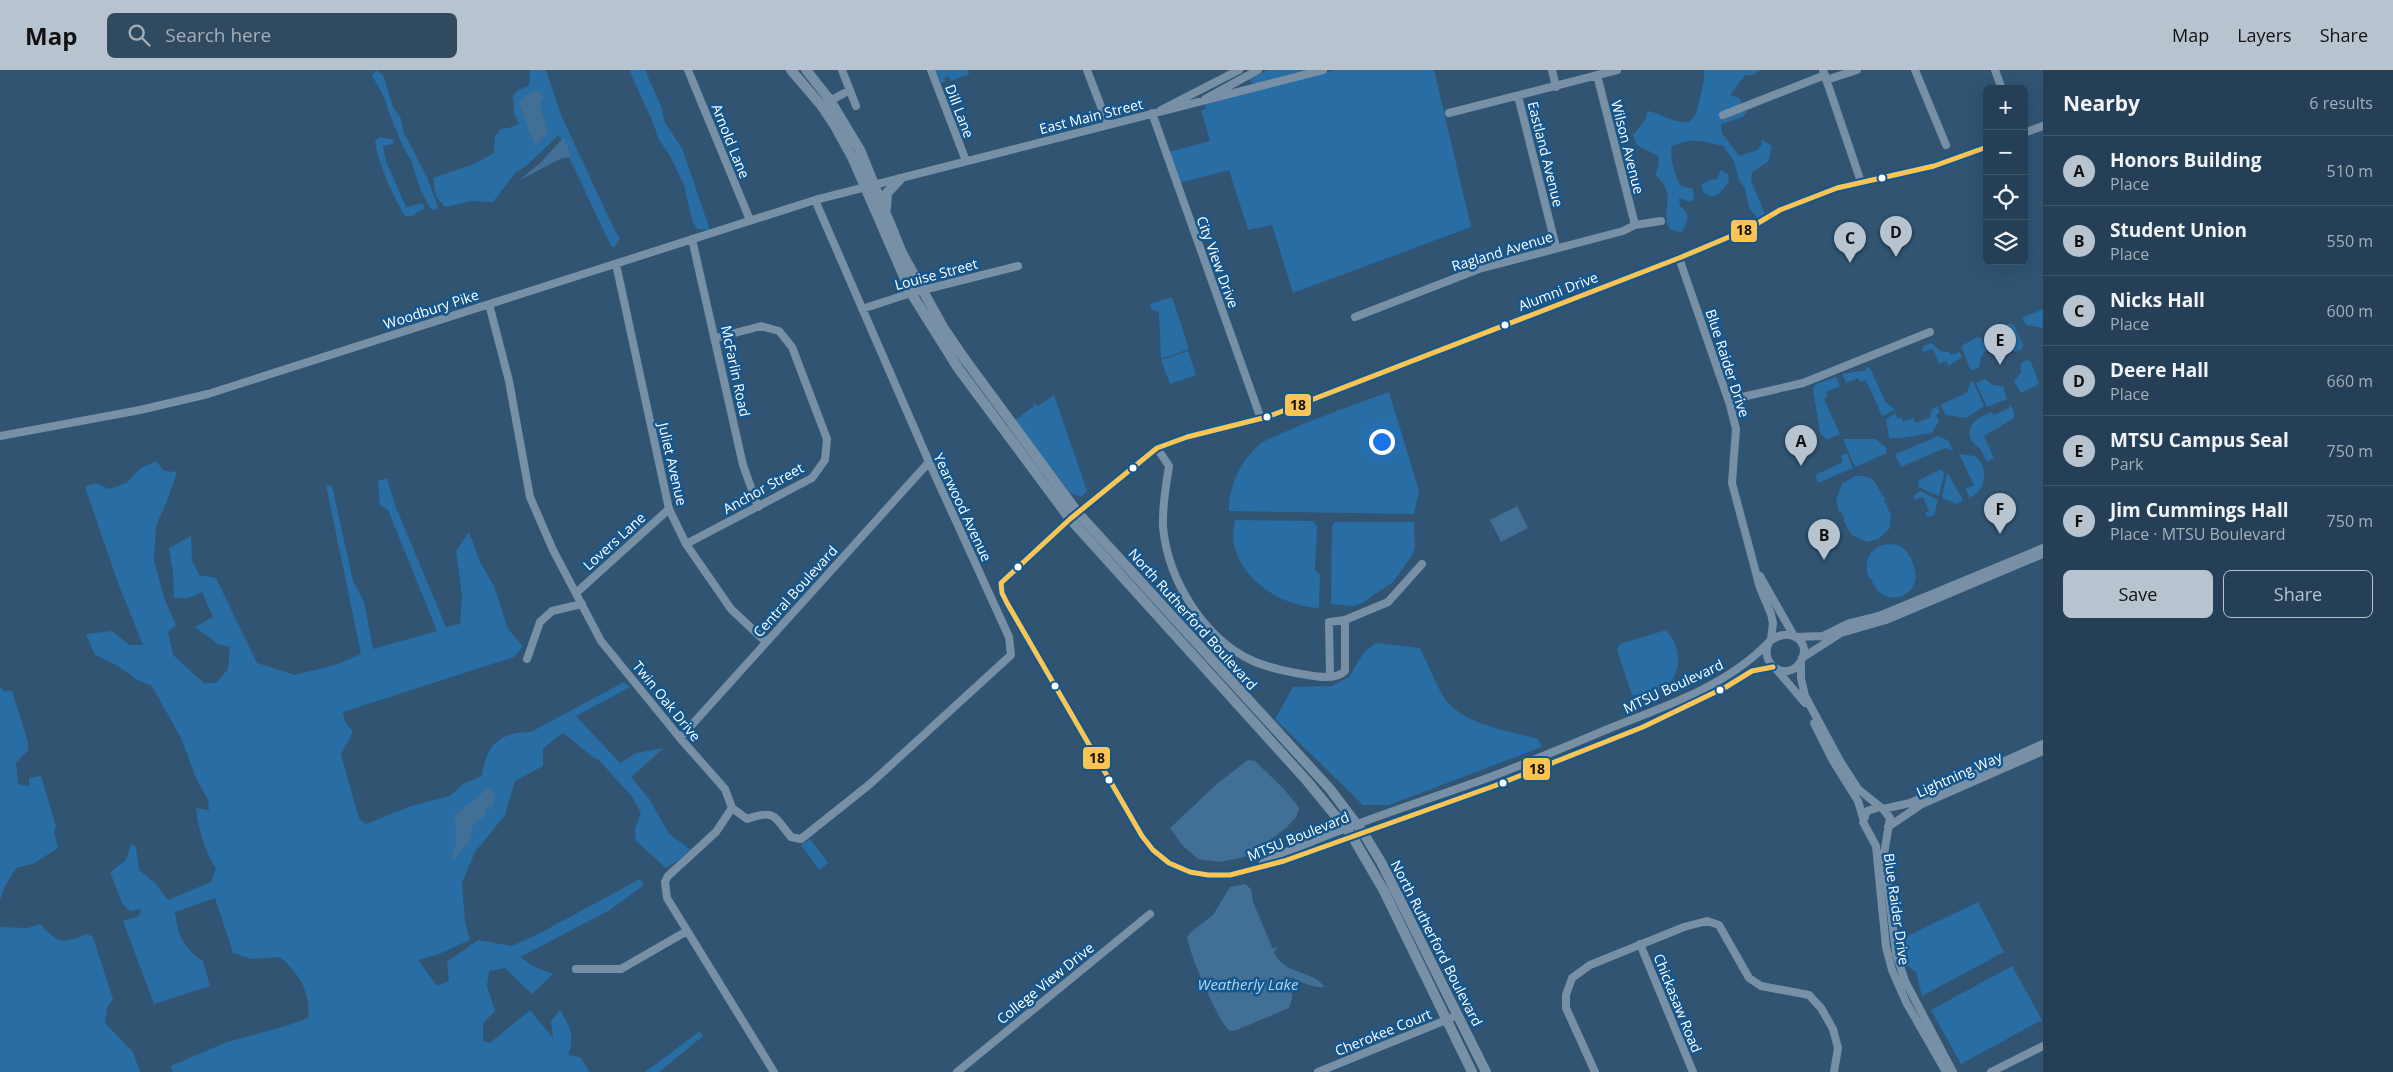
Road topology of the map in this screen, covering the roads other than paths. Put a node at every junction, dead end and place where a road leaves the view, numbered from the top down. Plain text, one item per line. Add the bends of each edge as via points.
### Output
1 (688, 70) edge
2 (791, 70) edge
3 (806, 70) edge
4 (842, 70) edge
5 (931, 70) edge
6 (1087, 70) edge
7 (1239, 70) edge
8 (1258, 70) edge
9 (1323, 70) edge
10 (1552, 70) edge
11 (1617, 70) edge
12 (1857, 70) edge
13 (1916, 70) edge
14 (1994, 70) edge
15 (1597, 75) junction
16 (1825, 75) edge
17 (1225, 79) junction
18 (2000, 85) edge
19 (1230, 86) junction
20 (1258, 87) junction
21 (1556, 87) junction
22 (850, 90) junction
23 (1518, 96) junction
24 (1202, 101) junction
25 (826, 103) junction
26 (856, 106) dead end
27 (1161, 110) junction
28 (1152, 113) junction
29 (1449, 113) dead end
30 (1723, 115) dead end
31 (1108, 125) junction
32 (2043, 126) edge
33 (2028, 132) edge
34 (1946, 145) dead end
35 (1983, 148) edge
36 (966, 161) junction
37 (900, 179) junction
38 (1861, 182) junction
39 (870, 188) junction
40 (815, 200) junction
41 (885, 211) junction
42 (750, 220) junction
43 (1661, 221) dead end
44 (1635, 225) junction
45 (692, 239) junction
46 (1556, 247) junction
47 (1679, 258) junction
48 (616, 264) junction
49 (1018, 266) dead end
50 (922, 290) junction
51 (911, 293) junction
52 (489, 304) junction
53 (862, 309) junction
54 (1355, 317) dead end
55 (1930, 332) dead end
56 (716, 338) junction
57 (1729, 400) junction
58 (1261, 419) junction
59 (0, 436) edge
60 (1157, 448) junction
61 (929, 462) junction
62 (758, 507) junction
63 (669, 509) junction
64 (1074, 516) junction
65 (686, 544) junction
66 (2043, 548) edge
67 (2043, 554) edge
68 (1422, 564) dead end
69 (1755, 566) junction
70 (576, 593) junction
71 (582, 604) junction
72 (1345, 620) junction
73 (1795, 637) junction
74 (1770, 640) junction
75 (766, 642) junction
76 (527, 659) dead end
77 (1802, 660) junction
78 (1775, 668) junction
79 (1330, 676) junction
80 (680, 738) junction
81 (2043, 744) edge
82 (2043, 751) edge
83 (732, 808) junction
84 (1882, 808) junction
85 (1863, 818) junction
86 (1357, 825) junction
87 (1888, 828) junction
88 (1866, 829) junction
89 (1350, 832) junction
90 (1364, 834) junction
91 (1150, 914) dead end
92 (687, 931) junction
93 (1640, 944) junction
94 (576, 969) dead end
95 (1458, 1015) junction
96 (1446, 1020) junction
97 (2043, 1046) edge
98 (774, 1072) edge
99 (957, 1072) edge
100 (1318, 1072) edge
101 (1472, 1072) edge
102 (1486, 1072) edge
103 (1595, 1072) edge
104 (1693, 1072) edge
105 (1834, 1072) edge
106 (1946, 1072) edge
107 (1953, 1072) edge
108 (1991, 1072) edge

1 - 42 street, Arnold Lane
2 - 25 main road
3 - 25 main road
4 - 22 street
5 - 36 street, Dill Lane
6 - 31 street
7 - 17 street
8 - 19 street
9 - 20 street, East Main Street
10 - 21 street
11 - 15 street
12 - 16 street
13 - 34 street
14 - 18 street
15 - 21 street
15 - 44 street, Wilson Avenue
16 - 30 street
16 - 38 street
17 - 19 street
17 - 27 street
19 - 20 street
19 - 24 street
20 - 24 street, East Main Street
21 - 23 street
22 - 25 street
22 - 26 street
23 - 29 street
23 - 46 street, Eastland Avenue
24 - 27 street, East Main Street
25 - 39 main road
27 - 28 street, East Main Street
28 - 31 street, East Main Street
28 - 58 street, City View Drive
31 - 36 street, East Main Street
32 - 33 street
35 - 38 street, Alumni Drive via 1934,166
36 - 37 street, East Main Street
37 - 39 street, East Main Street
37 - 41 main road via 888,193
38 - 47 street, Alumni Drive via 1780,210 1748,229
39 - 40 street, Woodbury Pike
39 - 41 main road, North Rutherford Boulevard
39 - 51 main road, North Rutherford Boulevard
40 - 42 street, Woodbury Pike
40 - 53 street, Yearwood Avenue
41 - 50 main road, North Rutherford Boulevard
42 - 45 street, Woodbury Pike
43 - 44 street, Ragland Avenue
44 - 46 street, Ragland Avenue via 1623,231
45 - 48 street, Woodbury Pike
45 - 56 street, McFarlin Road
46 - 54 street, Ragland Avenue via 1479,269
47 - 57 street, Blue Raider Drive
47 - 58 street, Alumni Drive
48 - 52 street, Woodbury Pike
48 - 63 street, Juliet Avenue
49 - 50 street, Louise Street
50 - 51 street, Louise Street
50 - 64 main road, North Rutherford Boulevard via 964,358
51 - 53 street, Louise Street
51 - 64 main road, North Rutherford Boulevard via 958,368
52 - 59 street, Woodbury Pike via 208,394
52 - 70 street, Twin Oak Drive via 509,380 530,497
53 - 61 street, Yearwood Avenue
55 - 57 street via 1803,383
56 - 62 street, McFarlin Road via 743,465
56 - 62 street, Anchor Street via 761,326 779,331 792,347 827,439 825,460 812,478
57 - 69 street, Blue Raider Drive via 1736,429 1732,482
58 - 60 street, Alumni Drive via 1187,437
60 - 64 street, Alumni Drive
60 - 79 street via 1169,466 1163,526 1169,558 1182,590 1201,617 1224,642 1253,661 1289,672 1322,678
61 - 75 street, Central Boulevard
61 - 83 street, Yearwood Avenue via 1009,637 1012,655 870,784 801,839 791,837 773,814 765,812 748,819
62 - 65 street, Anchor Street
63 - 65 street, Juliet Avenue
63 - 70 street, Lovers Lane
64 - 86 main road, North Rutherford Boulevard via 1330,789
64 - 89 main road, North Rutherford Boulevard
64 - 89 street, MTSU Boulevard via 1009,574 1001,583 1002,593 1153,850 1169,863 1190,872 1230,875 1284,861
65 - 75 street, Juliet Avenue via 731,609
66 - 73 street via 1823,636
67 - 77 street via 1886,620 1841,633
68 - 72 street via 1388,602
69 - 73 street, Blue Raider Drive
69 - 74 street, Blue Raider Drive via 1772,620
70 - 71 street, Twin Oak Drive
71 - 76 street via 552,611 540,622
71 - 80 street, Twin Oak Drive via 601,641
72 - 79 street via 1346,667 1342,674
72 - 79 street via 1329,622
73 - 74 street via 1780,634
73 - 77 street via 1802,644
74 - 78 street via 1767,660
74 - 86 street, MTSU Boulevard via 1725,677 1646,714
75 - 80 street, Central Boulevard
77 - 78 street via 1787,671
77 - 84 street via 1805,696 1840,761 1858,790
78 - 85 street via 1803,700 1833,761 1858,801
78 - 90 street, MTSU Boulevard via 1752,671 1643,727
80 - 83 street, Twin Oak Drive via 725,789
81 - 84 street, Lightning Way via 1899,806
82 - 87 street, Lightning Way via 1922,804
83 - 92 street via 716,832 665,882 667,898
84 - 85 street via 1866,811
84 - 87 street via 1890,818
85 - 88 street
86 - 89 street, MTSU Boulevard
86 - 90 main road, North Rutherford Boulevard
87 - 88 street via 1878,834
87 - 107 street, Blue Raider Drive via 1884,854 1900,969
88 - 106 street, Blue Raider Drive via 1876,846 1886,947 1892,970 1906,1002
89 - 90 street, MTSU Boulevard
89 - 96 main road, North Rutherford Boulevard via 1384,892
90 - 95 main road, North Rutherford Boulevard
91 - 99 street, College View Drive
92 - 94 street via 621,969
92 - 98 street
93 - 103 street via 1582,969 1568,986 1566,1008
93 - 104 street, Chickasaw Road
93 - 105 street via 1707,921 1719,925 1749,978 1762,986 1809,995 1821,1008 1833,1029 1838,1048
95 - 96 street, Cherokee Court
95 - 102 main road, North Rutherford Boulevard
96 - 100 street, Cherokee Court
96 - 101 main road, North Rutherford Boulevard
97 - 108 street

